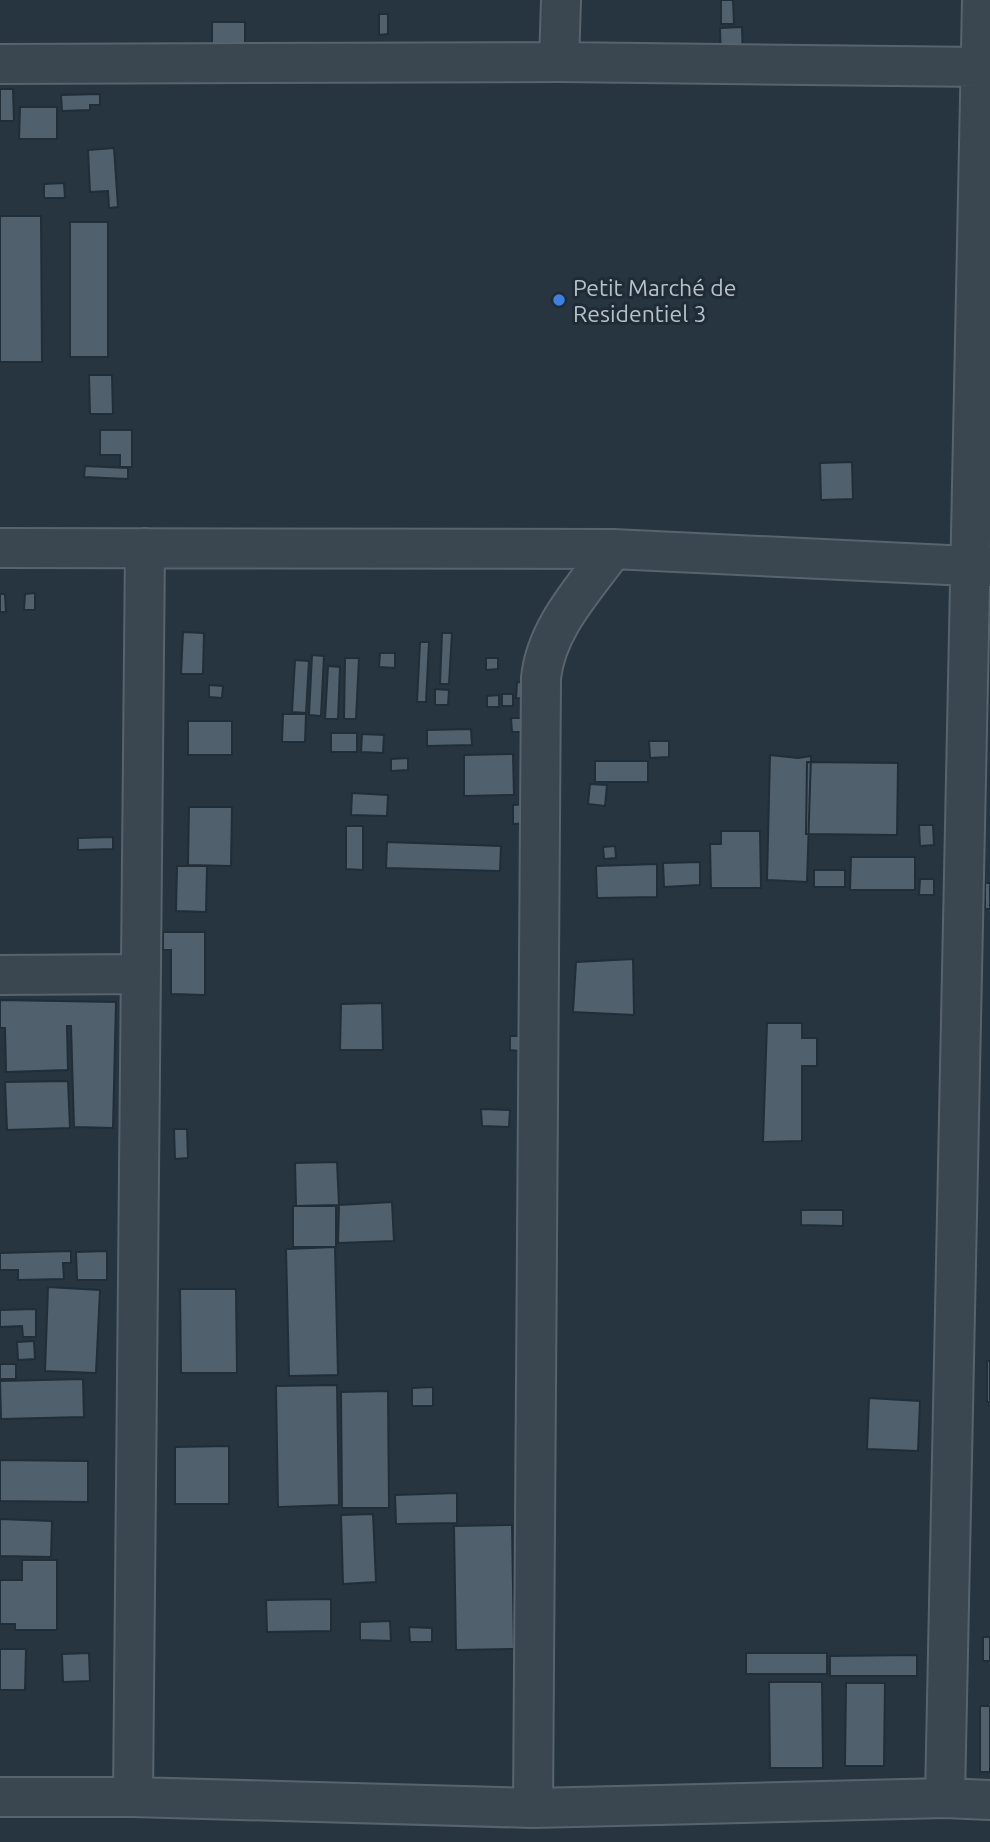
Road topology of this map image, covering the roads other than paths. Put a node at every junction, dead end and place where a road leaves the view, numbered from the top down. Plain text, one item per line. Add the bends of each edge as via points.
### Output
1 (561, 0) edge
2 (982, 0) edge
3 (559, 62) junction
4 (0, 64) edge
5 (982, 67) junction
6 (0, 548) edge
7 (145, 548) junction
8 (612, 549) junction
9 (980, 567) edge
10 (0, 975) edge
11 (141, 975) junction
12 (0, 1797) edge
13 (133, 1797) junction
14 (945, 1798) junction
15 (990, 1800) edge
16 (533, 1808) junction

1 - 3 street
2 - 5 street
3 - 4 street
3 - 5 street
5 - 9 street
6 - 7 street
7 - 8 street
7 - 11 street
8 - 9 street
8 - 16 street via 552,634 541,678
9 - 14 street
10 - 11 street
11 - 13 street
12 - 13 street
13 - 16 street
14 - 15 street
14 - 16 street

